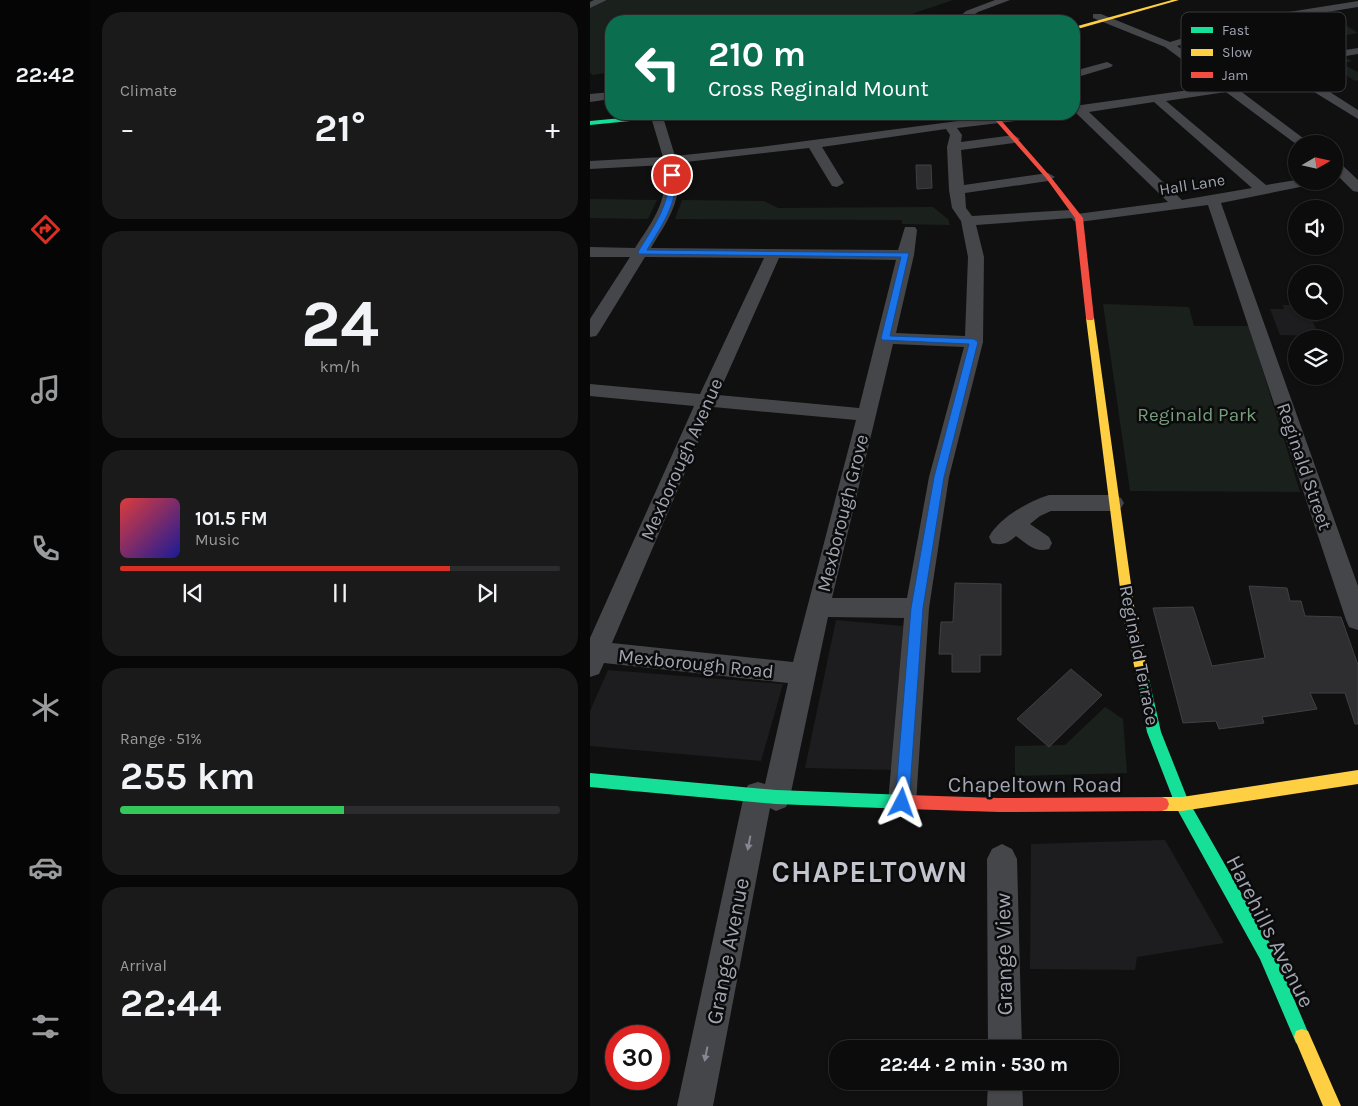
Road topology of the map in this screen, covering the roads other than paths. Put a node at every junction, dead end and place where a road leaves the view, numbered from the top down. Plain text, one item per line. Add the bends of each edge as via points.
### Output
1 (602, 0) edge
2 (1005, 0) edge
3 (1151, 0) edge
4 (1177, 0) edge
5 (1358, 4) edge
6 (590, 5) edge
7 (1296, 12) edge
8 (968, 15) edge
9 (1102, 18) junction
10 (1080, 21) edge
11 (1080, 27) edge
12 (1181, 42) edge
13 (1169, 45) junction
14 (1181, 53) edge
15 (1107, 65) dead end
16 (1080, 73) edge
17 (1204, 92) edge
18 (1236, 92) edge
19 (1322, 92) edge
20 (605, 97) edge
21 (590, 98) edge
22 (1157, 99) junction
23 (1080, 110) edge
24 (1080, 113) edge
25 (605, 114) edge
26 (590, 115) edge
27 (1358, 115) edge
28 (615, 120) edge
29 (658, 120) edge
30 (988, 120) edge
31 (997, 120) edge
32 (590, 123) edge
33 (949, 125) junction
34 (1293, 135) edge
35 (1014, 139) junction
36 (814, 145) junction
37 (954, 147) junction
38 (671, 160) junction
39 (590, 165) edge
40 (1346, 174) edge
41 (1048, 177) junction
42 (837, 183) dead end
43 (1288, 185) edge
44 (1358, 188) edge
45 (956, 190) junction
46 (1264, 190) junction
47 (1213, 200) junction
48 (1178, 204) junction
49 (1076, 215) junction
50 (968, 221) junction
51 (910, 230) dead end
52 (590, 252) edge
53 (642, 252) junction
54 (774, 254) junction
55 (906, 255) junction
56 (590, 332) edge
57 (886, 338) junction
58 (974, 342) junction
59 (590, 390) edge
60 (706, 401) junction
61 (867, 415) junction
62 (1114, 503) junction
63 (1041, 543) dead end
64 (818, 607) junction
65 (917, 608) junction
66 (1358, 620) edge
67 (592, 656) edge
68 (802, 674) junction
69 (1358, 777) edge
70 (590, 780) edge
71 (767, 796) junction
72 (902, 803) junction
73 (1182, 804) junction
74 (1002, 859) dead end
75 (1005, 1040) edge
76 (1005, 1090) edge
77 (695, 1106) edge
78 (1006, 1106) edge
79 (1332, 1106) edge

1 - 6 street
2 - 8 street
3 - 9 main road
4 - 9 main road
5 - 7 street
9 - 10 main road
9 - 11 main road
9 - 13 street
12 - 13 street
13 - 14 street
15 - 16 street
17 - 22 street
18 - 34 street
19 - 27 street
20 - 21 street
22 - 23 street
22 - 46 street
24 - 48 street
25 - 26 main road
28 - 32 main road
29 - 38 street
30 - 33 street
31 - 35 main road
33 - 36 street
33 - 37 street via 956,135
35 - 37 street
35 - 41 main road
36 - 38 street
36 - 42 street
37 - 45 street
38 - 39 street
38 - 53 street via 673,190 668,210
40 - 44 street
41 - 45 street
41 - 49 main road
43 - 46 street, Hall Lane
45 - 50 street via 959,208
46 - 47 street, Hall Lane
47 - 48 street, Hall Lane
47 - 66 street, Reginald Street
48 - 49 street, Hall Lane
49 - 50 street, Hall Lane
49 - 62 main road, Reginald Terrace
50 - 58 street via 976,256
51 - 55 street, Mexborough Grove
52 - 53 street
53 - 54 street
53 - 56 street
54 - 55 street
54 - 60 street, Mexborough Avenue
55 - 57 street, Mexborough Grove
57 - 58 street
57 - 61 street, Mexborough Grove
58 - 65 street via 939,477
59 - 60 street
60 - 61 street
60 - 67 street, Mexborough Avenue
61 - 64 street, Mexborough Grove
62 - 63 street via 1049,503 1032,510 1008,530
62 - 73 main road, Reginald Terrace via 1130,620 1151,716 1156,738
64 - 65 street
64 - 68 street, Mexborough Grove
65 - 72 street
67 - 68 street, Mexborough Road
68 - 71 street, Mexborough Grove
69 - 73 main road, Chapeltown Road
70 - 71 main road, Chapeltown Road
71 - 72 main road, Chapeltown Road
71 -> 77 street, Grange Avenue
72 - 73 main road, Chapeltown Road via 999,806
73 - 79 main road, Harehills Avenue via 1266,953
74 - 75 street, Grange View
76 - 78 street

